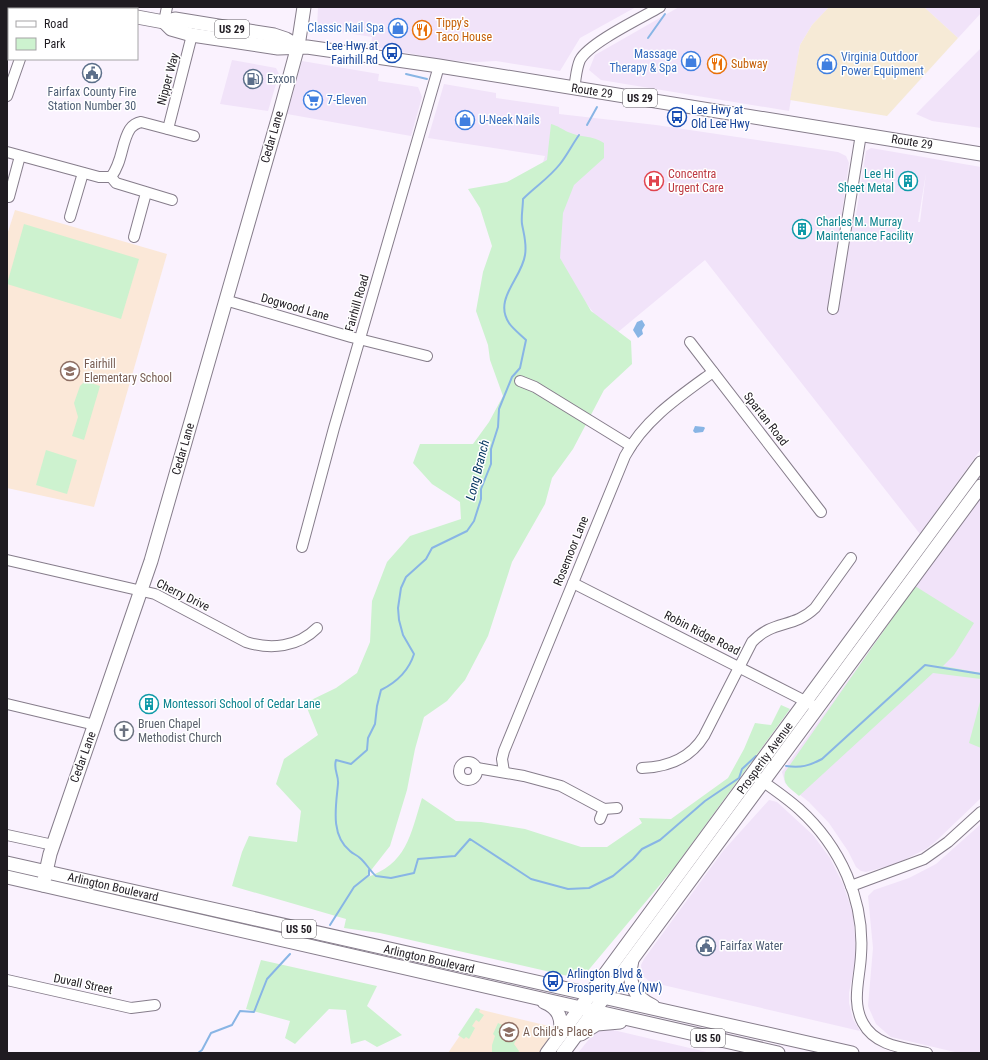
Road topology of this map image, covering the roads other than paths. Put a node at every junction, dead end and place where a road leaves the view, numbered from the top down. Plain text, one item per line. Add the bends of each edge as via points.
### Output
1 (167, 7) edge
2 (304, 7) edge
3 (660, 7) edge
4 (138, 17) edge
5 (164, 22) junction
6 (192, 35) junction
7 (298, 46) junction
8 (20, 60) edge
9 (439, 66) junction
10 (574, 88) junction
11 (7, 96) edge
12 (168, 129) junction
13 (861, 134) junction
14 (194, 136) dead end
15 (7, 152) edge
16 (981, 154) edge
17 (20, 156) junction
18 (83, 173) junction
19 (112, 177) junction
20 (146, 193) junction
21 (9, 196) dead end
22 (172, 200) dead end
23 (70, 217) dead end
24 (134, 237) dead end
25 (225, 300) junction
26 (833, 309) dead end
27 (360, 339) junction
28 (690, 342) dead end
29 (427, 356) dead end
30 (713, 372) junction
31 (520, 382) dead end
32 (631, 446) junction
33 (981, 463) edge
34 (981, 486) edge
35 (821, 512) dead end
36 (302, 547) dead end
37 (851, 558) dead end
38 (7, 560) edge
39 (573, 583) junction
40 (142, 590) junction
41 (317, 628) dead end
42 (739, 667) junction
43 (807, 701) junction
44 (7, 704) edge
45 (818, 708) junction
46 (95, 725) junction
47 (477, 768) dead end
48 (642, 768) dead end
49 (504, 772) junction
50 (759, 778) junction
51 (617, 808) dead end
52 (604, 809) junction
53 (981, 812) edge
54 (600, 819) dead end
55 (7, 835) edge
56 (53, 845) junction
57 (7, 863) edge
58 (7, 877) edge
59 (44, 878) junction
60 (851, 886) junction
61 (632, 960) junction
62 (7, 980) edge
63 (590, 995) junction
64 (533, 997) junction
65 (604, 998) junction
66 (154, 1005) dead end
67 (581, 1008) junction
68 (594, 1011) junction
69 (677, 1015) junction
70 (638, 1022) junction
71 (560, 1035) junction
72 (782, 1038) junction
73 (572, 1042) junction
74 (547, 1053) edge
75 (563, 1053) edge
76 (779, 1053) edge
77 (852, 1053) edge
78 (927, 1053) edge

1 - 5 street
2 - 7 main road, Cedar Lane
3 - 10 street via 598,43 585,54 577,70
4 - 5 main road, Route 29 / US 29
5 - 6 main road, Route 29 / US 29 via 171,29
5 - 7 main road, Route 29 / US 29 via 175,19 274,35
6 - 7 main road, Route 29 / US 29 via 278,48
6 - 12 street, Nipper Way
7 - 9 main road, Route 29 / US 29
7 - 25 main road, Cedar Lane
8 - 11 street
9 - 10 main road, Route 29 / US 29
9 - 27 street, Fairhill Road
10 - 13 main road, Route 29 / US 29
12 - 14 street
12 - 19 street via 141,122 135,124 130,129 120,162
13 - 16 main road, Route 29 / US 29
13 - 26 street
15 - 17 street
17 - 18 street
17 - 21 street
18 - 19 street
18 - 23 street
19 - 20 street via 116,183
20 - 22 street
20 - 24 street
25 - 27 street, Dogwood Lane
25 - 40 main road, Cedar Lane
27 - 29 street, Dogwood Lane
27 - 36 street, Fairhill Road
28 - 30 street, Spartan Road
30 - 32 street, Rosemoor Lane via 662,411 638,435
30 - 35 street, Spartan Road
31 - 32 street via 535,387
32 - 39 street, Rosemoor Lane
33 - 43 main road, Prosperity Avenue
34 - 45 main road, Prosperity Avenue
37 - 42 street via 815,608 800,620 769,628 760,634 752,642
38 - 40 street, Cherry Drive
39 - 42 street, Robin Ridge Road
39 - 49 street, Rosemoor Lane via 504,751
40 - 41 street, Cherry Drive via 166,599 256,645 287,645 306,637
40 - 46 main road, Cedar Lane
42 - 43 street, Robin Ridge Road
42 - 48 street via 704,736 694,749 682,759 669,764
43 - 45 street, Robin Ridge Road
43 - 50 main road, Prosperity Avenue
44 - 46 street
45 - 50 main road, Prosperity Avenue
46 - 56 main road, Cedar Lane
47 - 49 street
49 - 52 street via 561,786
50 - 60 street via 798,808 819,830 840,860
50 - 61 main road, Prosperity Avenue
50 - 63 main road, Prosperity Avenue
51 - 52 street
52 - 54 street
53 - 60 street via 948,842 924,859
55 - 56 street
56 - 59 main road, Cedar Lane
57 - 59 main road, Arlington Boulevard / US 50
58 - 59 main road, Arlington Boulevard / US 50
59 - 63 main road, Arlington Boulevard / US 50
59 - 64 main road, Arlington Boulevard / US 50
60 - 78 street via 861,933 861,962 856,1002 862,1023 881,1041
61 - 65 main road, Prosperity Avenue
61 - 69 main road via 630,977 637,995 648,1003
62 - 66 street, Duvall Street via 131,1008
63 - 65 main road, Arlington Boulevard / US 50
63 - 67 main road, Prosperity Avenue
64 - 67 main road, Arlington Boulevard / US 50
64 - 71 main road via 551,1005 558,1012 562,1023
65 - 68 main road, Prosperity Avenue
65 - 69 main road, Arlington Boulevard / US 50
67 - 68 main road, Arlington Boulevard / US 50
67 - 71 main road, Prosperity Avenue
68 - 70 main road, Arlington Boulevard / US 50
68 - 73 main road, Prosperity Avenue
69 - 72 main road, Arlington Boulevard / US 50
70 - 73 main road via 597,1024
70 - 76 main road, Arlington Boulevard / US 50
71 - 74 main road, Prosperity Avenue
72 - 76 street
72 - 77 main road, Arlington Boulevard / US 50
73 - 75 main road, Prosperity Avenue

